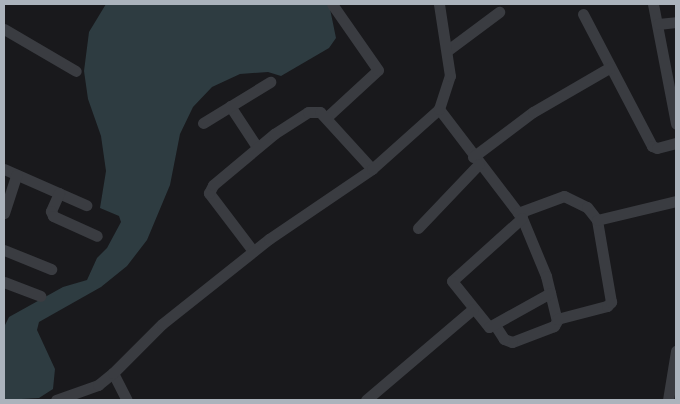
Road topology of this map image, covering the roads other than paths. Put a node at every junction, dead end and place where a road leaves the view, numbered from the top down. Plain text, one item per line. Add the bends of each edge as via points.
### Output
1 (332, 4) edge
2 (439, 4) edge
3 (653, 4) edge
4 (499, 12) dead end
5 (583, 14) dead end
6 (676, 22) edge
7 (658, 24) junction
8 (4, 29) edge
9 (448, 50) junction
10 (609, 68) junction
11 (76, 71) dead end
12 (270, 82) dead end
13 (230, 106) junction
14 (439, 109) junction
15 (327, 117) junction
16 (203, 123) dead end
17 (676, 124) edge
18 (676, 143) edge
19 (257, 147) junction
20 (476, 160) junction
21 (4, 169) edge
22 (372, 169) junction
23 (16, 175) junction
24 (59, 193) junction
25 (676, 201) edge
26 (86, 205) dead end
27 (4, 213) edge
28 (520, 215) junction
29 (597, 220) junction
30 (418, 228) dead end
31 (97, 236) dead end
32 (4, 250) edge
33 (253, 251) junction
34 (51, 269) dead end
35 (4, 282) edge
36 (550, 293) junction
37 (40, 296) dead end
38 (473, 310) junction
39 (557, 320) junction
40 (495, 324) junction
41 (676, 351) edge
42 (113, 373) junction
43 (56, 400) edge
44 (127, 400) edge
45 (366, 400) edge
46 (668, 400) edge

1 - 15 street via 378,70
2 - 9 street
3 - 7 street
4 - 9 street
5 - 10 street
6 - 7 street
7 - 17 street
8 - 11 street
9 - 14 street via 450,76
10 - 18 street via 652,146 657,148
10 - 20 street via 533,112
12 - 13 street
13 - 16 street
13 - 19 street
14 - 20 street
14 - 22 street
15 - 19 street via 313,110 308,112
15 - 22 street
19 - 33 street via 213,185 209,193
20 - 28 street
20 - 30 street
21 - 23 street
22 - 33 street
23 - 24 street
23 - 27 street
24 - 26 street
24 - 31 street via 51,211 53,216
25 - 29 street
28 - 29 street via 564,196 587,207
28 - 36 street
28 - 38 street via 452,279
29 - 39 street via 611,302 607,306
32 - 34 street
33 - 42 street via 146,337
35 - 37 street
36 - 39 street
36 - 40 street
38 - 40 street via 486,326
38 - 45 street
39 - 40 street via 554,326 512,342 504,339
41 - 46 street
42 - 43 street via 98,384
42 - 44 street

